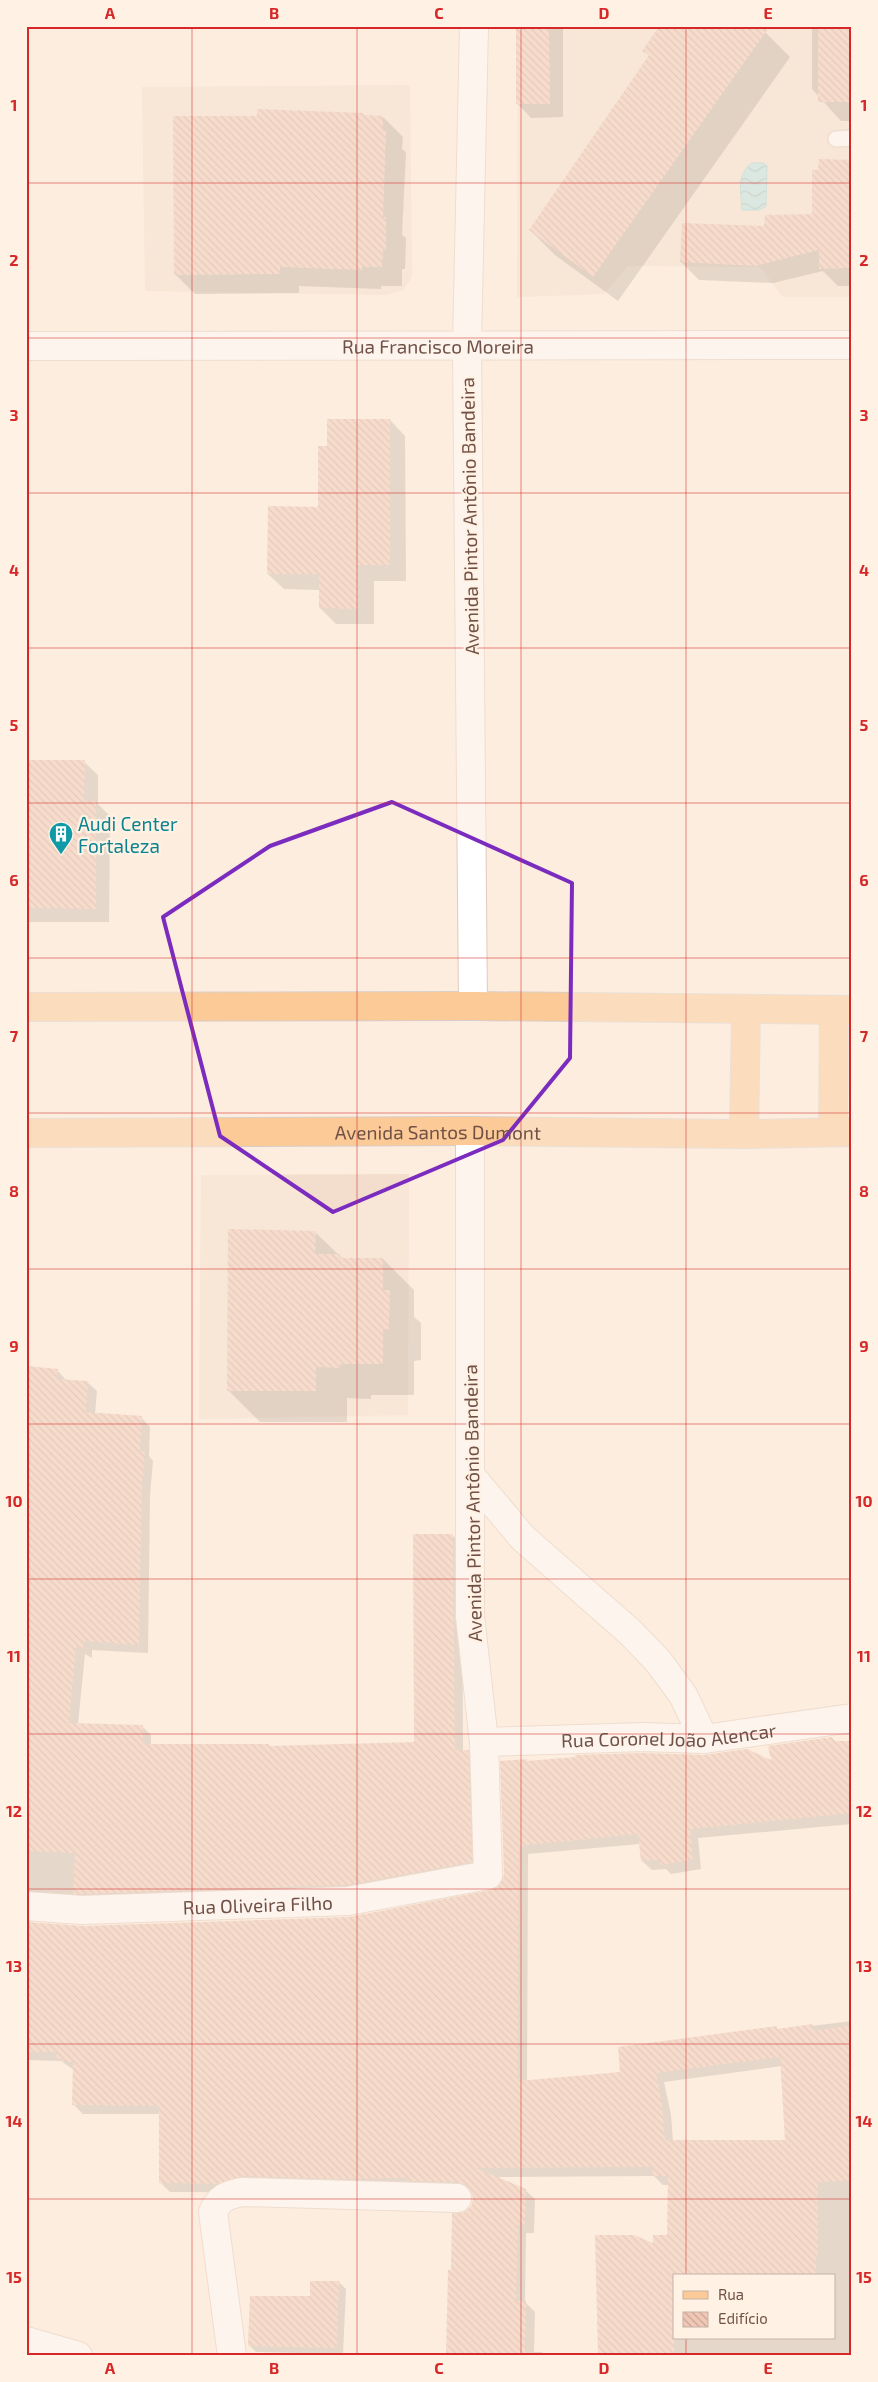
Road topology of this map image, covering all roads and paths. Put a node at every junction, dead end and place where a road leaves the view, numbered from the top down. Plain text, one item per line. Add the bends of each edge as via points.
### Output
1 (474, 26) edge
2 (852, 138) edge
3 (836, 139) dead end
4 (852, 345) edge
5 (26, 346) edge
6 (467, 346) junction
7 (473, 1006) junction
8 (26, 1007) edge
9 (746, 1009) junction
10 (843, 1010) edge
11 (470, 1131) junction
12 (842, 1132) edge
13 (26, 1134) edge
14 (744, 1134) junction
15 (470, 1475) junction
16 (852, 1718) edge
17 (704, 1739) junction
18 (484, 1742) junction
19 (488, 1875) joint
20 (26, 1906) edge
21 (457, 2198) dead end
22 (26, 2341) edge
23 (78, 2356) edge
24 (232, 2356) edge

1 - 6 street, Avenida Pintor Antônio Bandeira
2 - 3 lane
4 - 6 street, Rua Francisco Moreira
5 - 6 street, Rua Francisco Moreira
6 - 7 street, Avenida Pintor Antônio Bandeira
7 - 8 main road
7 - 9 main road
9 - 10 main road
9 - 14 main road
10 - 12 main road
11 - 13 main road, Avenida Santos Dumont
11 - 14 main road, Avenida Santos Dumont
11 - 15 street, Avenida Pintor Antônio Bandeira
12 - 14 main road, Avenida Santos Dumont
15 - 17 street via 524,1538 658,1661 683,1695
15 - 18 street, Avenida Pintor Antônio Bandeira via 470,1616
16 - 17 street, Rua Coronel João Alencar
17 - 18 street, Rua Coronel João Alencar via 643,1737
18 - 19 street, Avenida Pintor Antônio Bandeira
19 - 20 street, Rua Oliveira Filho via 348,1901 82,1910
21 - 24 street via 242,2192 227,2195 217,2202 213,2212
22 - 23 street

